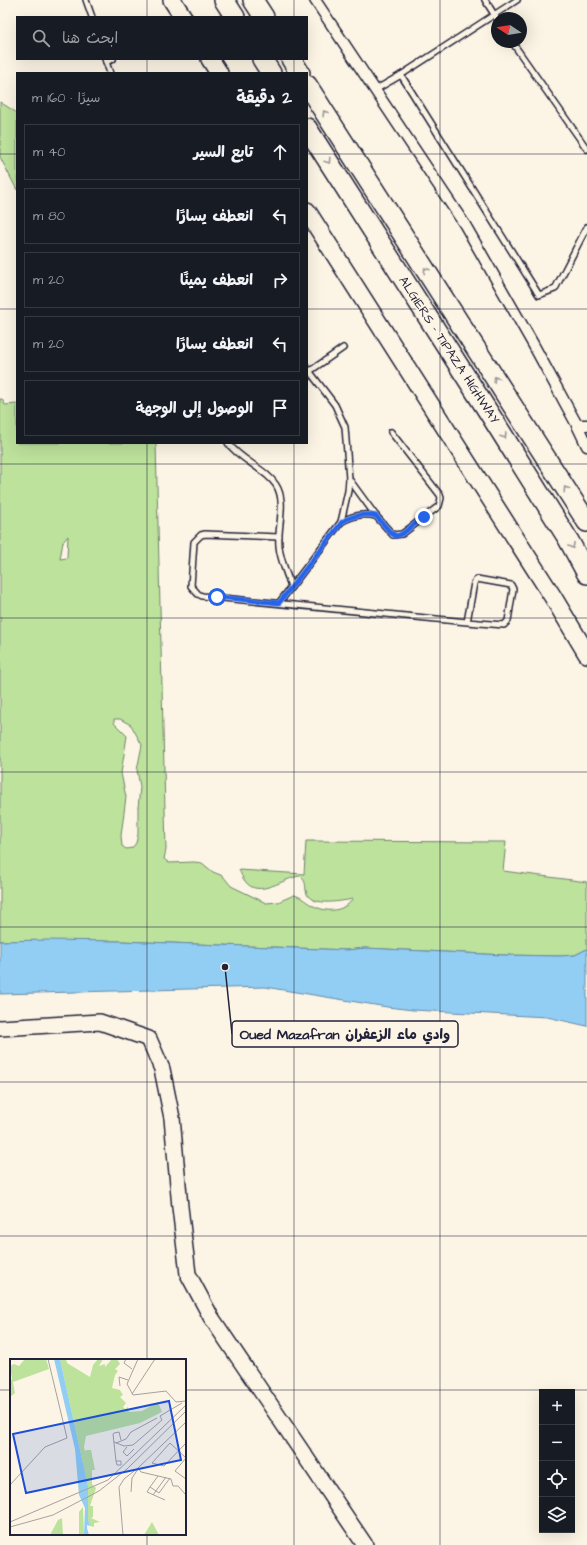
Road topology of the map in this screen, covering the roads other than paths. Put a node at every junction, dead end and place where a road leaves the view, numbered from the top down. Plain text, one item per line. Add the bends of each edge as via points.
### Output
1 (86, 0) edge
2 (172, 0) edge
3 (224, 0) edge
4 (253, 0) edge
5 (315, 0) edge
6 (485, 0) edge
7 (517, 0) edge
8 (493, 12) edge
9 (502, 12) edge
10 (92, 16) edge
11 (182, 16) edge
12 (234, 16) edge
13 (263, 16) edge
14 (491, 20) edge
15 (516, 48) edge
16 (211, 60) edge
17 (263, 60) edge
18 (291, 60) edge
19 (106, 61) edge
20 (110, 72) edge
21 (218, 72) edge
22 (271, 72) edge
23 (299, 72) edge
24 (401, 75) junction
25 (308, 87) edge
26 (375, 90) junction
27 (308, 130) edge
28 (587, 149) edge
29 (308, 213) edge
30 (587, 227) edge
31 (343, 348) dead end
32 (308, 369) edge
33 (582, 425) edge
34 (391, 432) dead end
35 (587, 434) edge
36 (229, 444) edge
37 (587, 446) edge
38 (349, 479) junction
39 (376, 516) junction
40 (342, 522) junction
41 (587, 522) edge
42 (279, 537) junction
43 (587, 574) edge
44 (291, 587) junction
45 (279, 603) junction
46 (467, 622) junction
47 (587, 654) edge
48 (0, 1028) edge
49 (365, 1545) edge

1 - 10 lane
2 - 11 main road
3 - 12 highway
4 - 13 highway
5 - 26 street
6 - 8 lane
7 - 9 lane
14 - 24 lane
15 - 28 lane
16 - 21 main road
17 - 22 highway
18 - 23 highway
19 - 20 lane
24 - 26 lane
24 - 30 lane via 539,295 555,289
41 -> 25 highway, ALGIERS - TIPAZA HIGHWAY
26 - 33 street via 465,226
27 -> 43 highway, ALGIERS - TIPAZA HIGHWAY via 489,413
29 - 47 main road
31 - 32 lane
32 - 38 lane via 329,395 341,416 345,427
33 - 35 street
33 - 37 street
34 - 39 lane via 440,494 440,502 436,509 399,536 393,535
36 - 42 lane via 271,480 278,490 281,502
38 - 39 lane
38 - 40 lane
39 - 40 lane via 362,514
40 - 44 lane
42 - 44 lane via 281,558
42 - 45 lane via 201,535 194,542 191,586 202,596
44 - 45 lane
45 - 46 lane
46 - 46 lane via 474,583 477,580 508,584 512,587 507,623 504,625
48 - 49 street via 100,1022 149,1039 162,1069 172,1118 188,1274 211,1317

